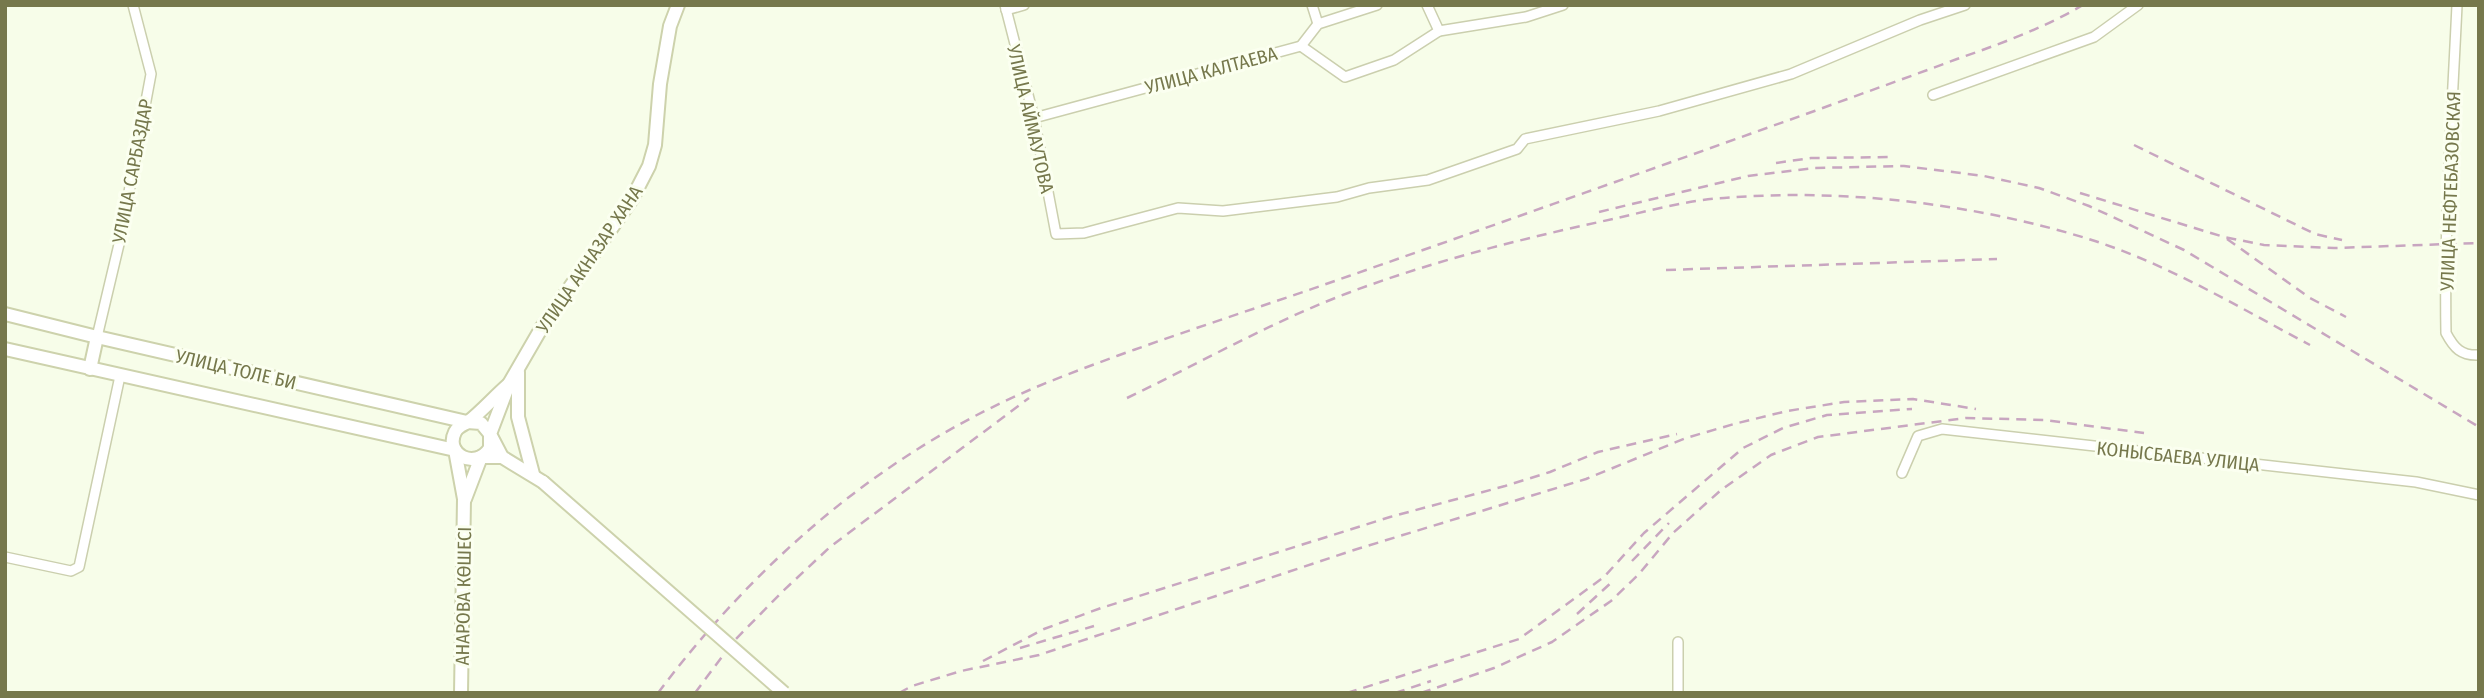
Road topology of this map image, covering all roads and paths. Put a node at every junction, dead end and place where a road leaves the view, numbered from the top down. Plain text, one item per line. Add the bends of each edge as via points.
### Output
1 (133, 5) edge
2 (678, 5) edge
3 (1024, 5) edge
4 (1312, 5) edge
5 (1377, 5) edge
6 (1427, 5) edge
7 (1563, 5) edge
8 (1965, 5) edge
9 (2138, 5) edge
10 (2457, 5) edge
11 (1005, 8) edge
12 (1318, 24) junction
13 (1438, 31) junction
14 (1301, 46) junction
15 (1933, 94) dead end
16 (1034, 118) junction
17 (5, 314) edge
18 (97, 337) junction
19 (5, 349) edge
20 (2479, 355) edge
21 (90, 369) junction
22 (518, 369) junction
23 (120, 376) junction
24 (509, 384) junction
25 (467, 422) junction
26 (490, 434) junction
27 (455, 450) junction
28 (481, 457) junction
29 (502, 457) junction
30 (1902, 472) dead end
31 (538, 478) junction
32 (2479, 495) edge
33 (464, 499) junction
34 (5, 557) edge
35 (1678, 642) dead end
36 (461, 693) edge
37 (784, 693) edge
38 (1678, 693) edge

1 - 18 street, УЛИЦА САРБАЗДАР via 150,75
2 - 22 main road, УЛИЦА АКНАЗАР ХАНА via 670,26 649,166 632,199
3 - 11 street
4 - 12 street
5 - 12 street
6 - 13 street
7 - 13 street via 1526,17
8 - 16 street, УЛИЦА АЙМАУТОВА via 1791,74 1658,111 1525,139 1517,149 1429,180 1223,211 1178,208 1083,233 1056,234
9 - 15 street via 2094,37
10 - 20 street, УЛИЦА НЕФТЕБАЗОВСКАЯ via 2444,251 2446,333 2461,353
11 - 16 street, УЛИЦА АЙМАУТОВА
12 - 14 street, УЛИЦА КАЛТАЕВА
13 - 14 street via 1394,60 1345,77
14 - 16 street, УЛИЦА КАЛТАЕВА
17 - 18 main road, УЛИЦА ТОЛЕ БИ
18 - 21 main road
18 - 25 main road, УЛИЦА ТОЛЕ БИ
19 - 21 main road, УЛИЦА ТОЛЕ БИ
21 - 23 main road, УЛИЦА ТОЛЕ БИ
22 - 24 main road, УЛИЦА АКНАЗАР ХАНА
22 - 31 main road via 518,417
23 - 27 main road, УЛИЦА ТОЛЕ БИ
23 - 34 street via 79,567 71,571
24 - 25 main road, УЛИЦА АКНАЗАР ХАНА
24 - 26 main road, УЛИЦА АКНАЗАР ХАНА
25 - 26 main road via 481,424
25 - 27 main road via 456,431
26 - 28 main road via 490,447
26 - 29 main road
27 - 28 main road via 465,458
27 - 33 main road
28 - 29 main road
28 - 33 main road
29 - 31 main road
30 - 32 street, КОНЫСБАЕВА УЛИЦА via 1918,436 1942,429 2416,482
31 - 37 main road, bridge
33 - 36 main road, АНАРОВА КӨШЕСІ
35 - 38 street

